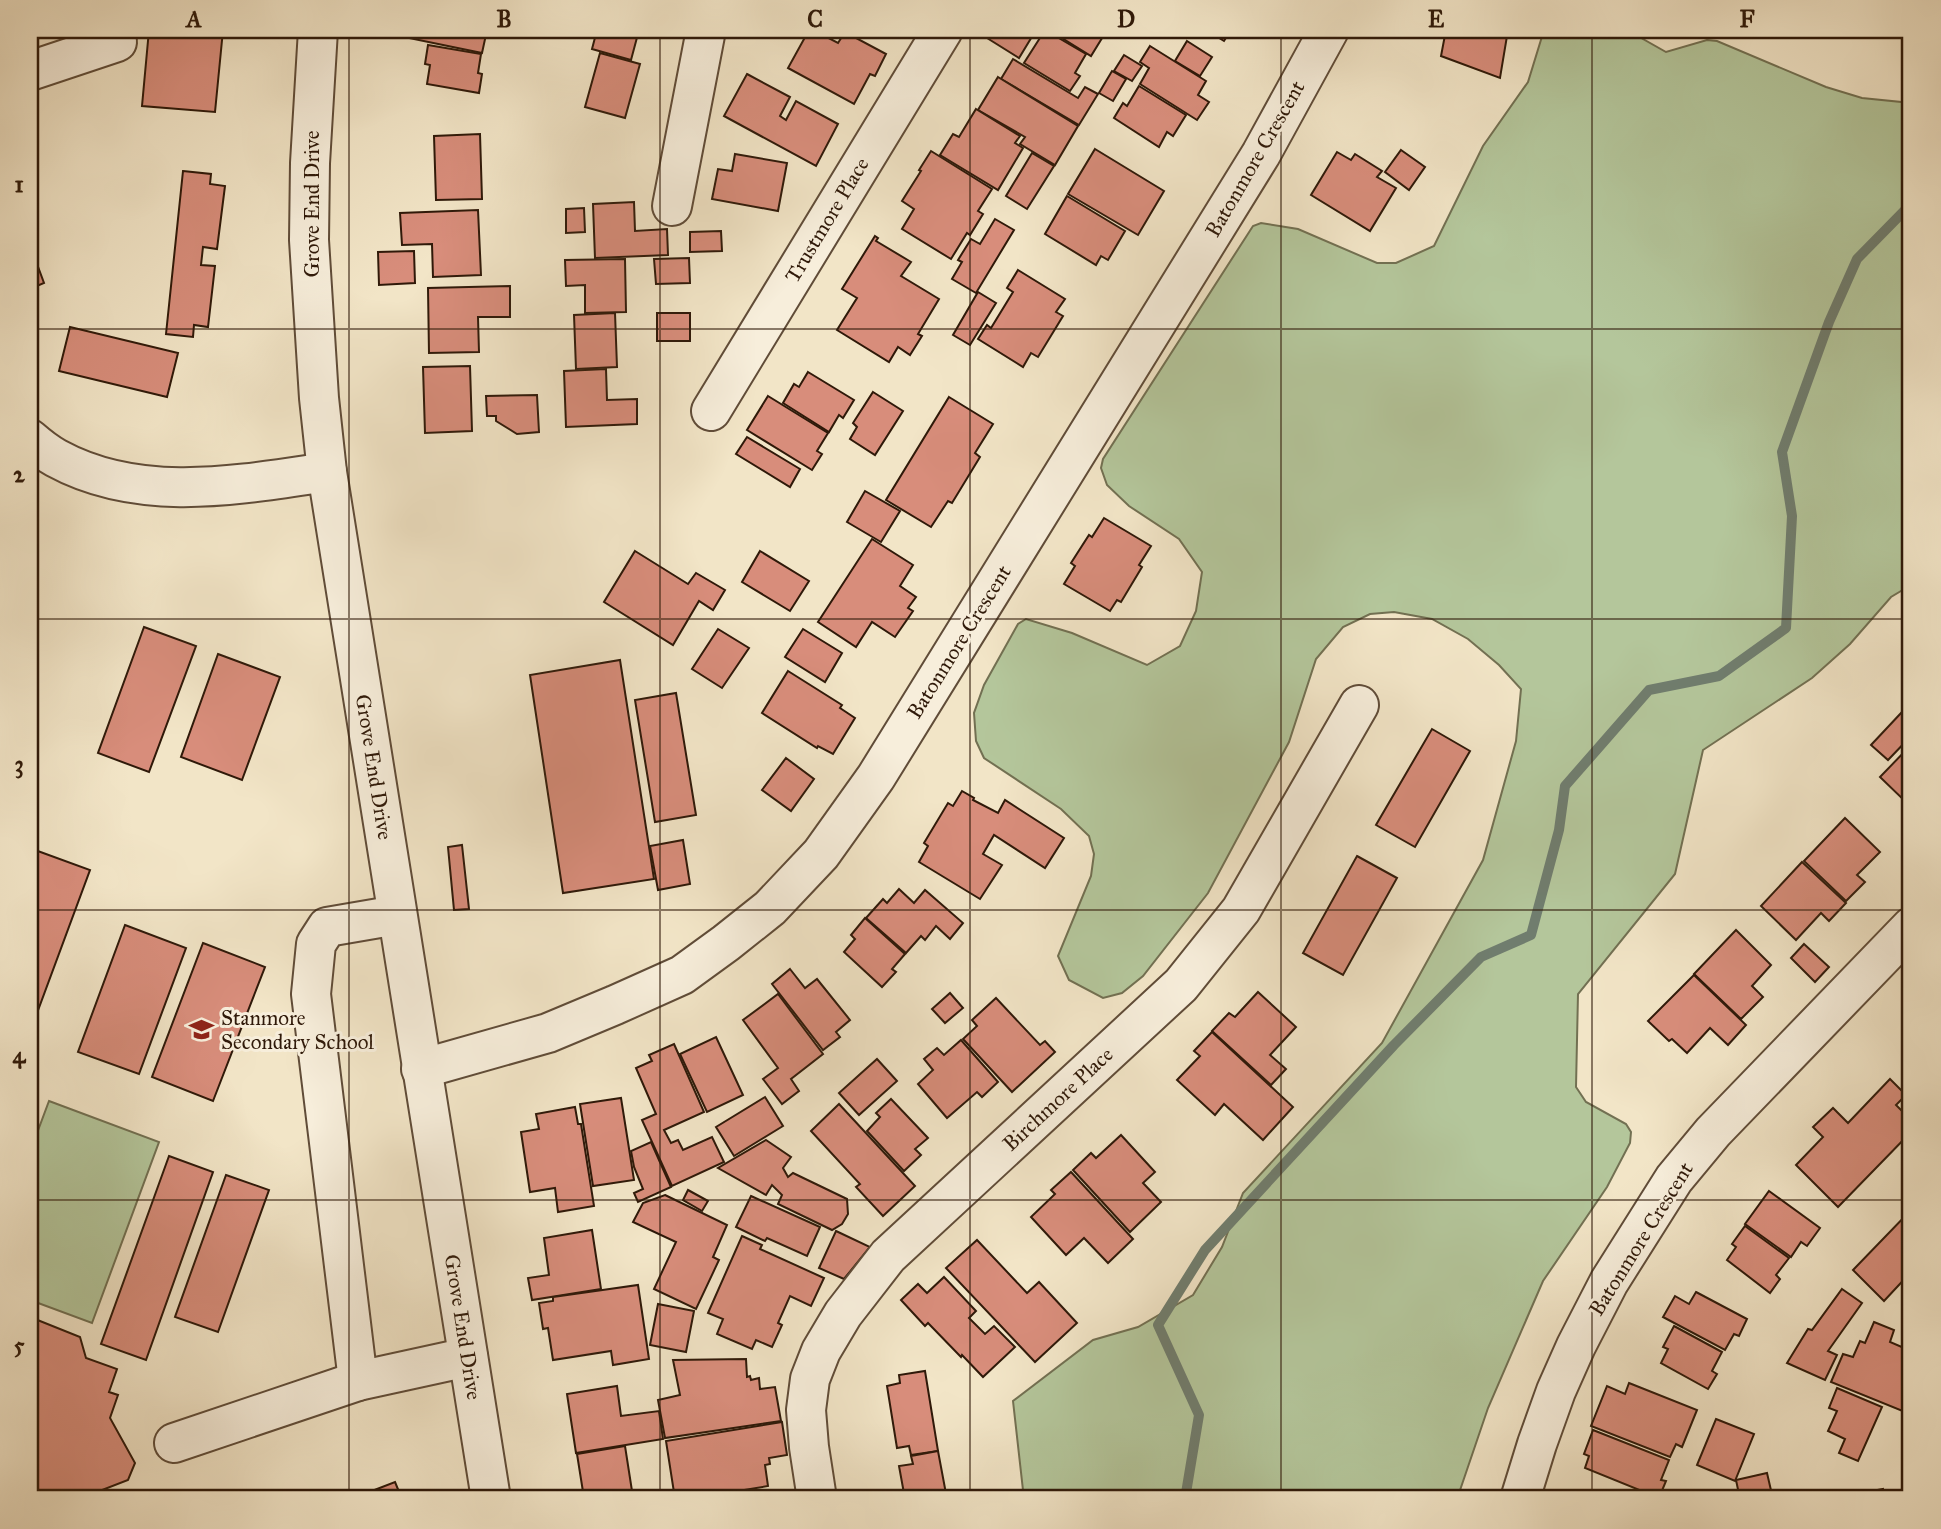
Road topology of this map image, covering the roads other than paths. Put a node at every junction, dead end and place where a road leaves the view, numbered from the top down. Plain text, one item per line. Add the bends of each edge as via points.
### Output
1 (318, 30) edge
2 (706, 30) edge
3 (943, 30) edge
4 (1329, 30) edge
5 (117, 42) dead end
6 (30, 71) edge
7 (672, 206) dead end
8 (711, 411) dead end
9 (30, 439) edge
10 (327, 472) junction
11 (1359, 705) dead end
12 (397, 915) junction
13 (1911, 927) edge
14 (421, 1069) junction
15 (468, 1357) junction
16 (358, 1381) junction
17 (174, 1443) dead end
18 (491, 1499) edge
19 (817, 1499) edge
20 (1520, 1499) edge

1 - 10 street, Grove End Drive via 309,240
2 - 7 street
3 - 8 street, Trustmore Place
4 - 14 street, Batonmore Crescent via 1254,165 876,777 821,854 770,908 682,975 548,1033
5 - 6 street
9 - 10 street via 56,458 105,478 151,486 233,486
10 - 12 street, Grove End Drive
11 - 19 street, Birchmore Place via 1241,910 1181,985 888,1256 843,1314 810,1378 809,1447
12 - 14 street, Grove End Drive
12 - 16 street via 327,928 316,944 311,994
13 - 20 street, Batonmore Crescent via 1713,1132 1674,1179 1608,1282 1576,1346
14 - 15 street, Grove End Drive
15 - 16 street
15 - 18 street, Grove End Drive
16 - 17 street

